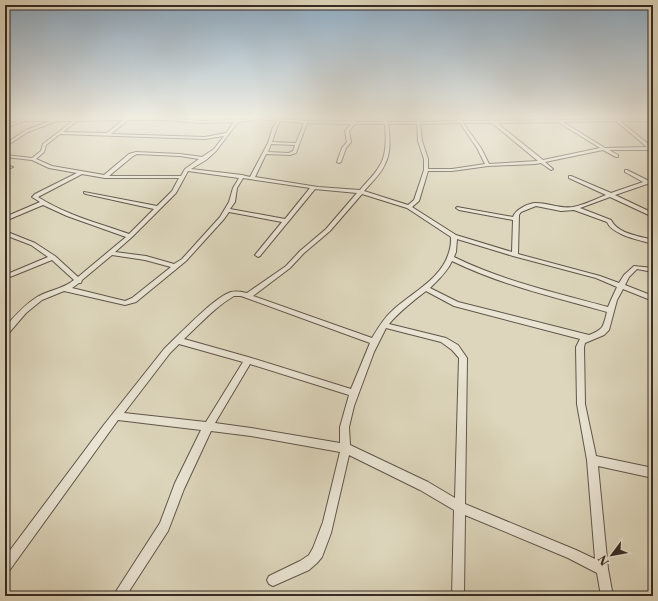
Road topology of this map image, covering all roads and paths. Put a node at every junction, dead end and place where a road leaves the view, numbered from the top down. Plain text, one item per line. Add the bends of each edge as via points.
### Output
1 (44, 146) edge
2 (218, 146) edge
3 (268, 146) edge
4 (297, 146) edge
5 (346, 146) edge
6 (385, 146) edge
7 (422, 146) edge
8 (478, 146) edge
9 (523, 146) edge
10 (598, 146) edge
11 (603, 149) junction
12 (652, 149) edge
13 (265, 153) junction
14 (5, 156) edge
15 (616, 156) dead end
16 (33, 159) junction
17 (204, 159) junction
18 (541, 161) junction
19 (340, 162) dead end
20 (488, 165) junction
21 (11, 167) dead end
22 (5, 169) edge
23 (551, 169) dead end
24 (187, 170) junction
25 (426, 170) junction
26 (626, 170) dead end
27 (81, 173) junction
28 (242, 176) junction
29 (105, 177) junction
30 (182, 177) junction
31 (571, 177) dead end
32 (252, 178) junction
33 (647, 182) junction
34 (653, 185) edge
35 (314, 187) junction
36 (361, 192) junction
37 (86, 193) dead end
38 (609, 195) junction
39 (43, 203) junction
40 (409, 207) junction
41 (160, 208) junction
42 (459, 208) dead end
43 (575, 208) junction
44 (229, 210) junction
45 (243, 212) junction
46 (653, 215) edge
47 (222, 218) junction
48 (515, 219) junction
49 (5, 220) edge
50 (285, 221) junction
51 (5, 233) edge
52 (130, 236) junction
53 (454, 236) junction
54 (653, 242) edge
55 (112, 253) junction
56 (258, 255) dead end
57 (515, 255) junction
58 (53, 257) junction
59 (451, 258) junction
60 (176, 266) junction
61 (653, 270) edge
62 (5, 277) edge
63 (79, 281) junction
64 (622, 286) junction
65 (425, 288) junction
66 (65, 289) junction
67 (248, 296) junction
68 (653, 299) edge
69 (610, 310) junction
70 (384, 324) junction
71 (5, 332) edge
72 (589, 338) junction
73 (177, 340) junction
74 (375, 342) junction
75 (248, 360) junction
76 (353, 393) junction
77 (117, 416) junction
78 (208, 427) junction
79 (345, 448) junction
80 (592, 460) junction
81 (653, 473) edge
82 (459, 506) junction
83 (5, 567) edge
84 (602, 569) junction
85 (273, 580) dead end
86 (119, 596) edge
87 (458, 596) edge
88 (607, 596) edge

1 - 16 street via 43,151
2 - 17 street
3 - 13 street
4 - 13 street via 292,153
5 - 19 street
6 - 36 street via 383,165
7 - 25 street
8 - 20 street
9 - 18 street
10 - 11 street
11 - 12 street
11 - 15 street
11 - 18 street
13 - 32 street
14 - 16 street
16 - 27 street via 51,167
17 - 24 street
17 - 29 street via 136,153
18 - 20 street
18 - 23 street
20 - 25 street via 452,170
21 - 22 street
24 - 28 street
24 - 30 street
25 - 40 street via 416,200
26 - 33 street
27 - 29 street
27 - 39 street via 35,196
28 - 32 street
28 - 44 street via 235,188
29 - 30 street
30 - 41 street via 174,192
31 - 38 street
32 - 35 street
33 - 34 street
33 - 38 street
35 - 36 street
35 - 50 street
36 - 40 street
36 - 67 street via 328,230 288,267
37 - 41 street
38 - 43 street
38 - 46 street
39 - 49 street
39 - 52 street
40 - 53 street
41 - 52 street
42 - 48 street
43 - 48 street via 535,204 519,211
43 - 54 street via 609,221 611,226 625,234
44 - 45 street
44 - 47 street
45 - 47 street
45 - 50 street
47 - 60 street
48 - 57 street
50 - 56 street
51 - 58 street via 33,244
52 - 55 street
53 - 57 street
53 - 59 street
55 - 60 street
55 - 63 street
57 - 64 street
58 - 62 street
58 - 63 street
59 - 65 street via 448,265
59 - 69 street via 492,276
60 - 66 street via 130,302
61 - 64 street via 636,267 626,276
63 - 66 street
64 - 68 street
64 - 69 street
65 - 70 street
65 - 72 street via 456,304
66 - 71 street via 40,298 19,315
67 - 73 street via 229,296
67 - 74 street
69 - 72 street via 606,328
70 - 74 street
70 - 82 street via 443,340 459,350 463,358
72 - 80 street via 582,341 580,346 580,397
73 - 75 street
73 - 77 street
74 - 76 street
75 - 76 street
75 - 78 street
76 - 79 street via 344,426
77 - 78 street
77 - 83 street
78 - 79 street
78 - 86 street via 164,527
79 - 82 street
79 - 85 street via 322,542 314,558
80 - 81 street
80 - 84 street
82 - 84 street
82 - 87 street
84 - 88 street

